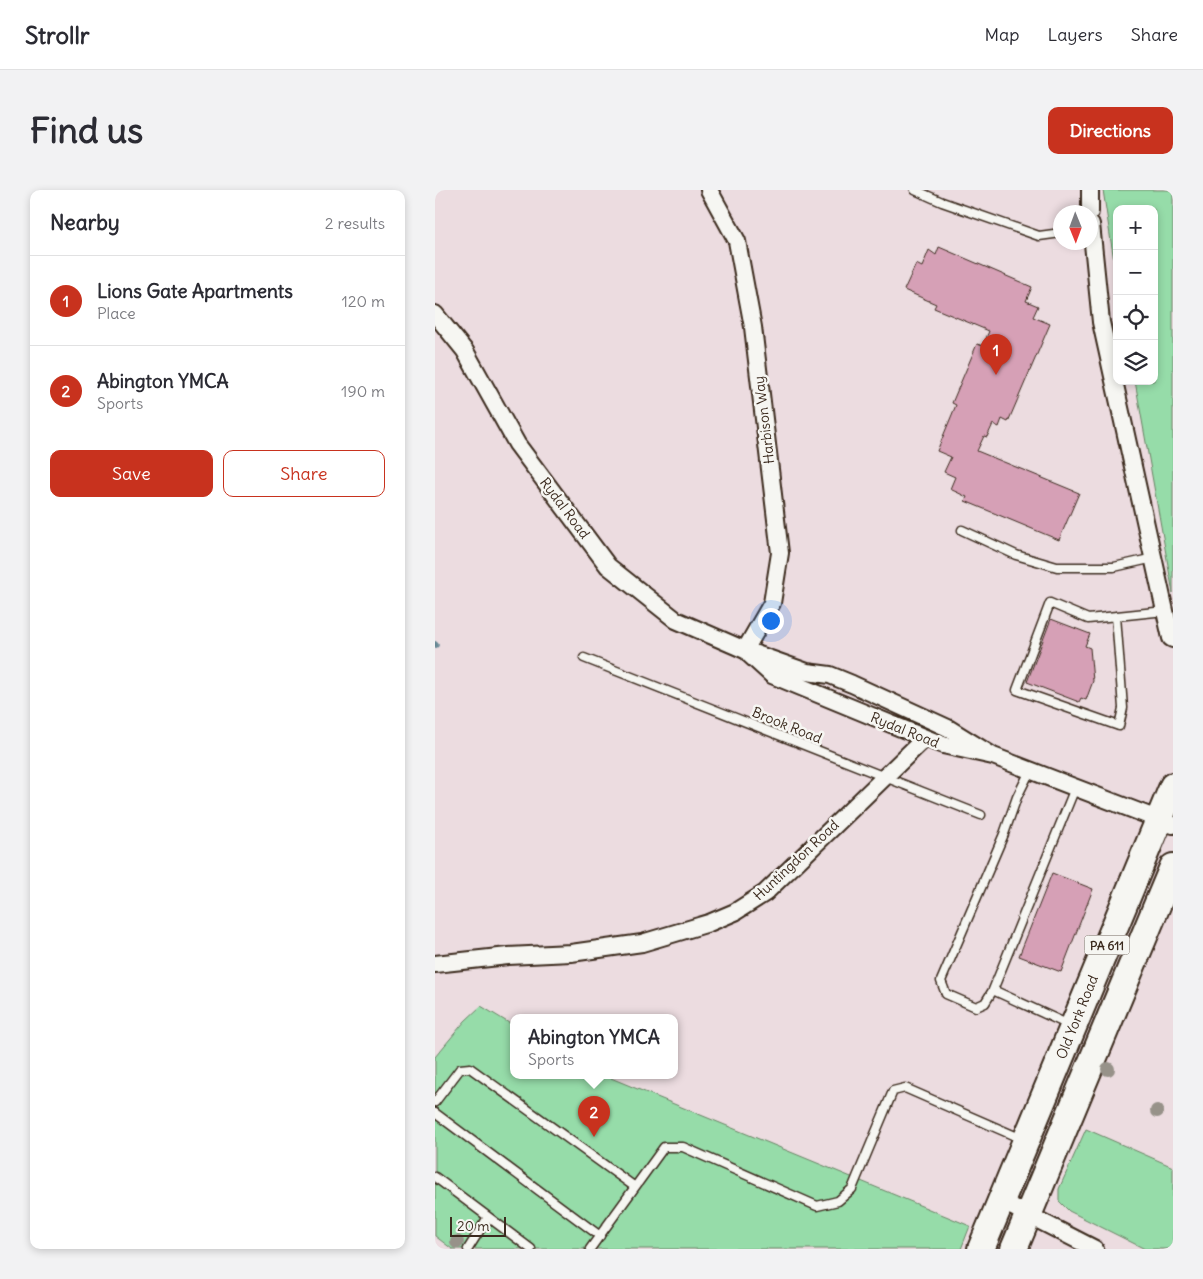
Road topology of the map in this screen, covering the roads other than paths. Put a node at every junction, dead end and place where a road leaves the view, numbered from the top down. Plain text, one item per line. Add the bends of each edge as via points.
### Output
1 (709, 190) edge
2 (915, 190) edge
3 (1090, 190) edge
4 (1090, 205) edge
5 (1053, 235) edge
6 (1093, 250) edge
7 (435, 314) edge
8 (961, 530) dead end
9 (1153, 558) junction
10 (1165, 611) junction
11 (1116, 616) junction
12 (1173, 639) edge
13 (745, 650) junction
14 (585, 658) dead end
15 (878, 695) junction
16 (868, 714) junction
17 (925, 738) junction
18 (993, 756) junction
19 (1030, 771) junction
20 (884, 777) junction
21 (1173, 786) edge
22 (1075, 788) junction
23 (981, 815) dead end
24 (1166, 822) edge
25 (1173, 867) edge
26 (435, 964) edge
27 (993, 990) junction
28 (1073, 1026) junction
29 (435, 1102) edge
30 (435, 1113) edge
31 (1026, 1141) junction
32 (435, 1176) edge
33 (635, 1187) junction
34 (1001, 1201) junction
35 (1028, 1216) junction
36 (488, 1217) junction
37 (600, 1236) junction
38 (468, 1249) edge
39 (531, 1249) edge
40 (590, 1249) edge
41 (981, 1249) edge
42 (1014, 1249) edge
43 (1095, 1249) edge

1 - 13 street, Harbison Way via 737,241 741,260 753,327 780,553 772,603
2 - 5 lane via 1039,236
3 - 4 street
6 - 9 street via 1101,322
7 - 13 street, Rydal Road via 465,351 517,444 607,566 676,620
8 - 9 lane via 1016,555 1057,567 1114,567
9 - 10 street
10 - 11 lane
10 - 12 street
11 - 11 lane via 1088,619 1050,603 1017,690 1119,726 1123,708
13 - 15 street, Rydal Road via 807,672 830,675
13 - 16 street, Rydal Road via 772,675
14 - 20 lane, Brook Road
15 - 16 street
15 - 18 street, Rydal Road via 948,728
16 - 17 street, Rydal Road
17 - 18 street, Rydal Road
17 - 20 street, Huntingdon Road
18 - 19 street, Rydal Road
19 - 22 street, Rydal Road
19 - 27 lane via 941,981 946,994 976,1007 985,1003
20 - 23 lane, Brook Road
20 - 26 street, Huntingdon Road via 765,893 727,916 642,943 571,953
21 - 24 highway, Old York Road / PA 611
22 - 24 street, Rydal Road
22 - 27 lane
24 - 28 highway, Old York Road / PA 611
25 - 35 highway, PA 611
27 - 28 lane
28 - 31 highway, Old York Road / PA 611
29 - 33 lane via 460,1069 470,1068
30 - 37 lane
31 - 33 lane via 905,1088 893,1091 852,1189 838,1200 817,1206 683,1147 664,1147
31 - 34 highway, Old York Road / PA 611
32 - 36 lane
33 - 37 lane
34 - 35 street
34 - 41 highway, Old York Road / PA 611
35 - 42 highway, PA 611
35 - 43 street
36 - 38 lane
36 - 39 lane
37 - 40 lane

